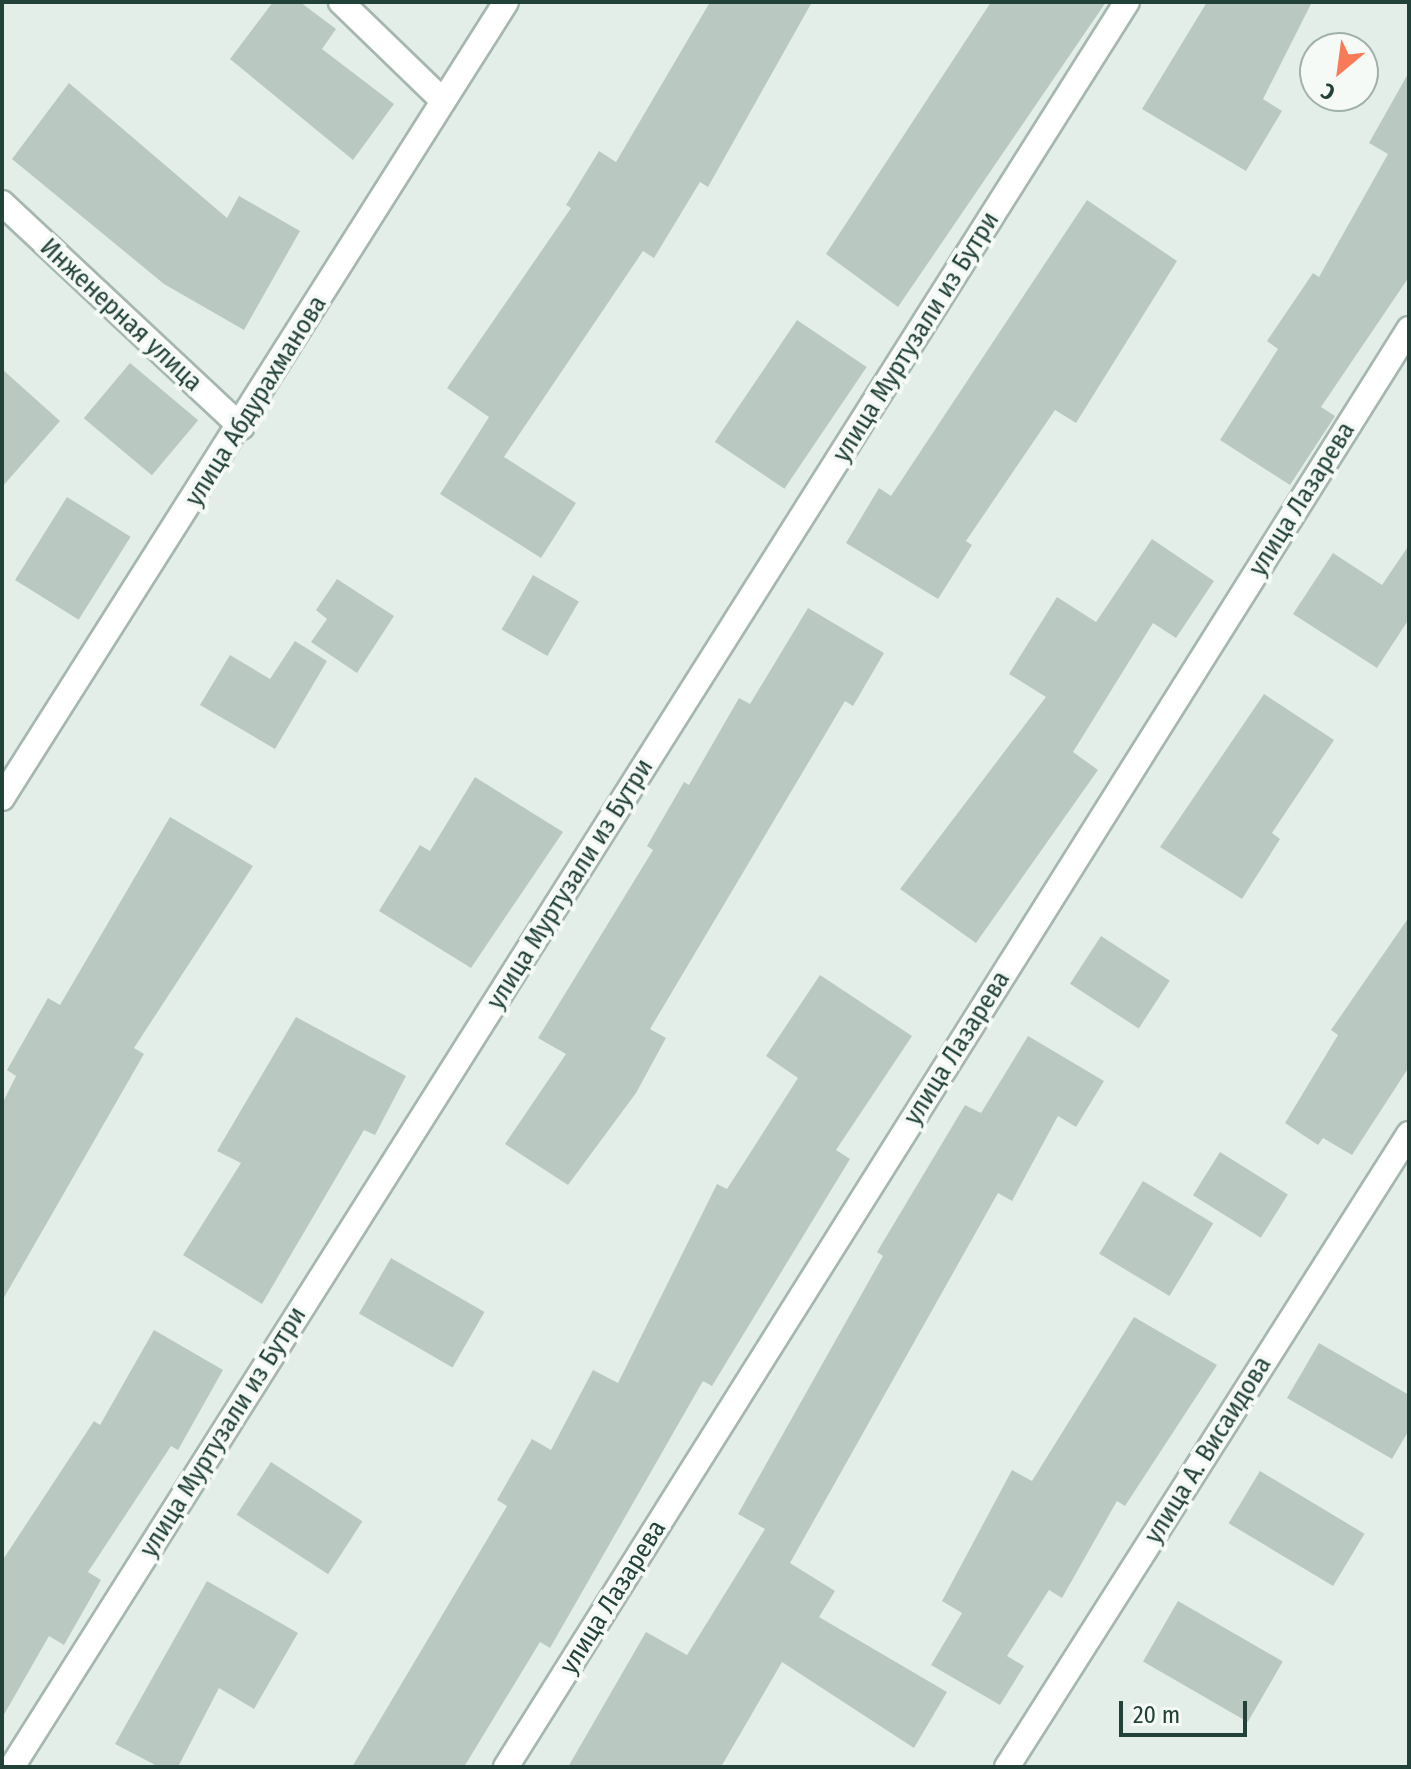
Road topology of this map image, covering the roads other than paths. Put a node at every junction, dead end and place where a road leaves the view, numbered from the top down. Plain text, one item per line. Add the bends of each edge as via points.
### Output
1 (341, 2) edge
2 (506, 2) edge
3 (1127, 2) edge
4 (443, 101) junction
5 (2, 203) edge
6 (1409, 329) edge
7 (241, 427) junction
8 (2, 798) edge
9 (1409, 1134) edge
10 (12, 1767) edge
11 (506, 1767) edge
12 (1007, 1767) edge

1 - 4 street
2 - 4 street, улица Абдурахманова
3 - 10 street, улица Муртузали из Бутри
4 - 7 street, улица Абдурахманова
5 - 7 street, Инженерная улица
6 - 11 street, улица Лазарева
7 - 8 street, улица Абдурахманова
9 - 12 street, улица А. Висаидова

